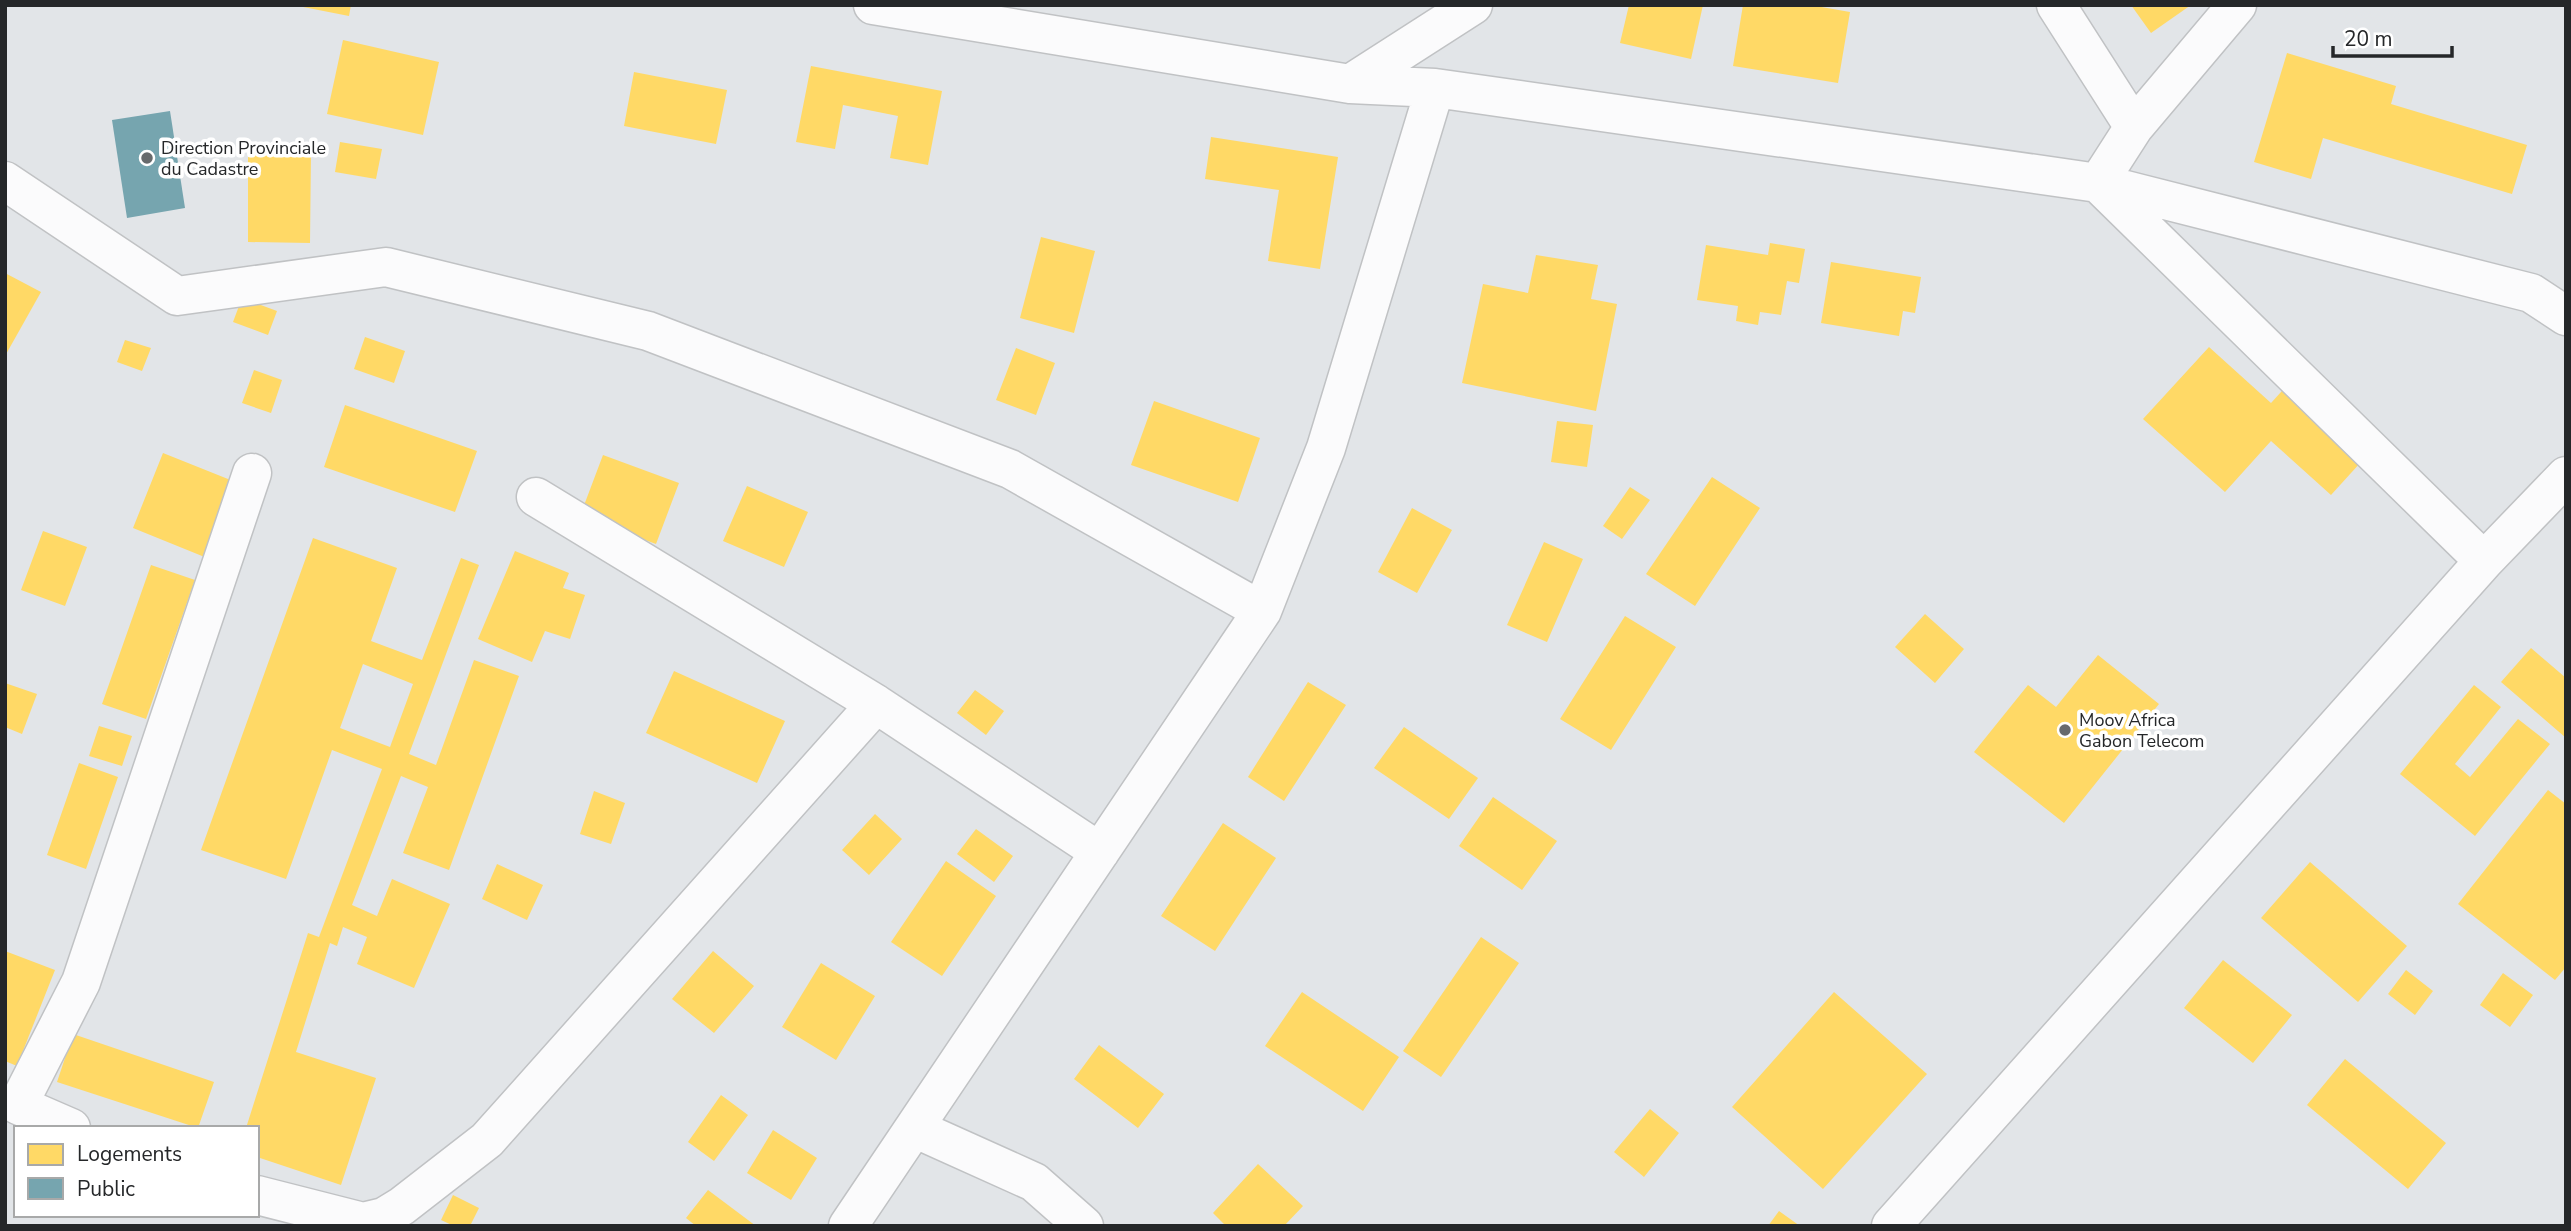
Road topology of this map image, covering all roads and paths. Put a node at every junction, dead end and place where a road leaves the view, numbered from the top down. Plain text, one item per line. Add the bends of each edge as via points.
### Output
1 (873, 5) edge
2 (1473, 5) edge
3 (2056, 5) edge
4 (2237, 5) edge
5 (1350, 84) junction
6 (1436, 88) junction
7 (2134, 127) junction
8 (5, 181) edge
9 (2098, 183) junction
10 (2566, 316) edge
11 (252, 473) dead end
12 (2566, 476) edge
13 (536, 497) dead end
14 (2484, 561) junction
15 (1262, 611) junction
16 (876, 704) junction
17 (1100, 852) junction
18 (66, 1126) edge
19 (914, 1128) junction
20 (259, 1196) edge
21 (848, 1226) edge
22 (1084, 1226) edge
23 (1891, 1226) edge

1 - 5 street
2 - 5 street
3 - 7 street
4 - 7 street
5 - 6 street
6 - 9 street
6 - 15 street via 1326,448
7 - 9 street
8 - 15 street via 177,296 386,267 648,331 1010,469
9 - 10 street via 2531,293
9 - 14 street
11 - 18 street via 81,982 18,1105
12 - 14 street
13 - 16 street
14 - 23 street
15 - 17 street
16 - 17 street
16 - 20 street via 487,1140 384,1217 363,1222
17 - 19 street
19 - 21 street
19 - 22 street via 1034,1182

